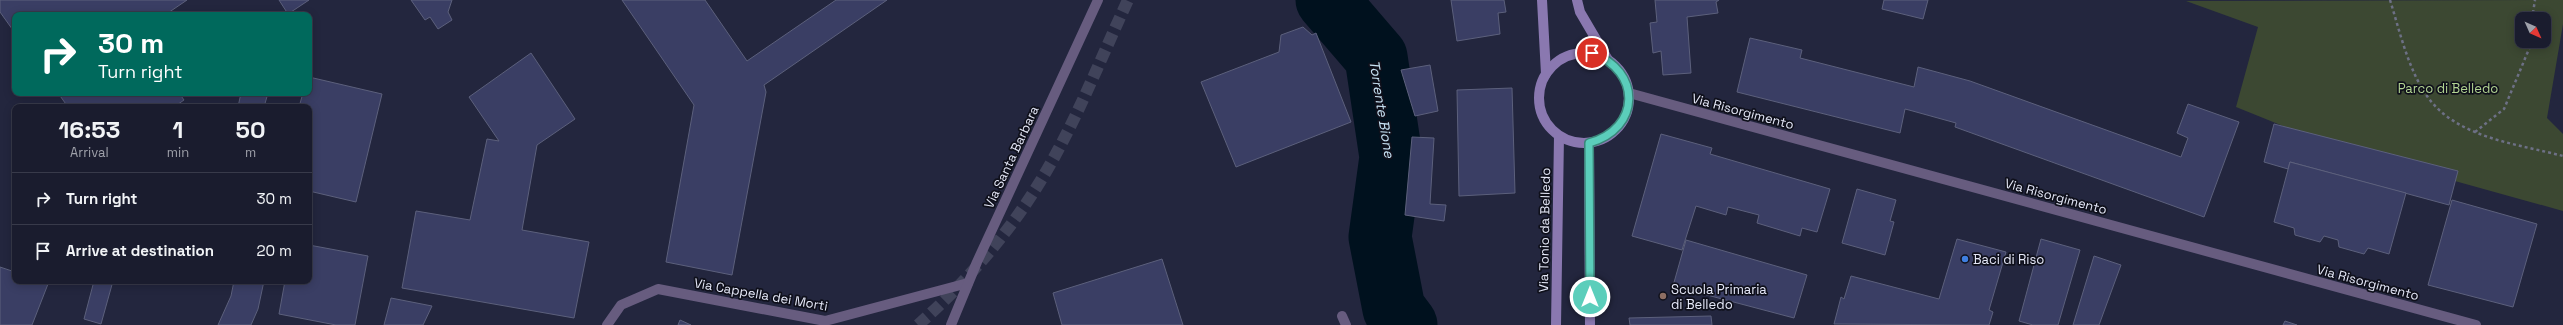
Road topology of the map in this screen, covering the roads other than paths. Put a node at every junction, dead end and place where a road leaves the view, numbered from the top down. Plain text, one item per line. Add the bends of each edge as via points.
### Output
1 (1098, 0) edge
2 (1542, 0) edge
3 (1577, 0) edge
4 (1607, 58) junction
5 (1546, 74) junction
6 (1629, 93) junction
7 (1559, 136) junction
8 (1589, 143) junction
9 (968, 283) junction
10 (607, 325) edge
11 (950, 325) edge
12 (1556, 325) edge
13 (1590, 325) edge
14 (2476, 325) edge

1 - 9 street, Via Santa Barbara
2 - 5 main road
3 - 4 main road via 1580,12
4 - 5 main road via 1592,53 1576,53 1562,58
4 - 6 main road via 1625,79
5 - 7 main road via 1539,96 1541,112 1548,126
6 - 8 main road via 1628,107 1623,120 1603,139
6 - 14 street, Via Risorgimento
7 - 8 main road via 1574,142
7 - 12 main road, Via Tonio da Belledo
8 - 13 main road
9 - 10 street, Via Cappella dei Morti via 826,321 658,289 621,305
9 - 11 street, Via Santa Barbara

